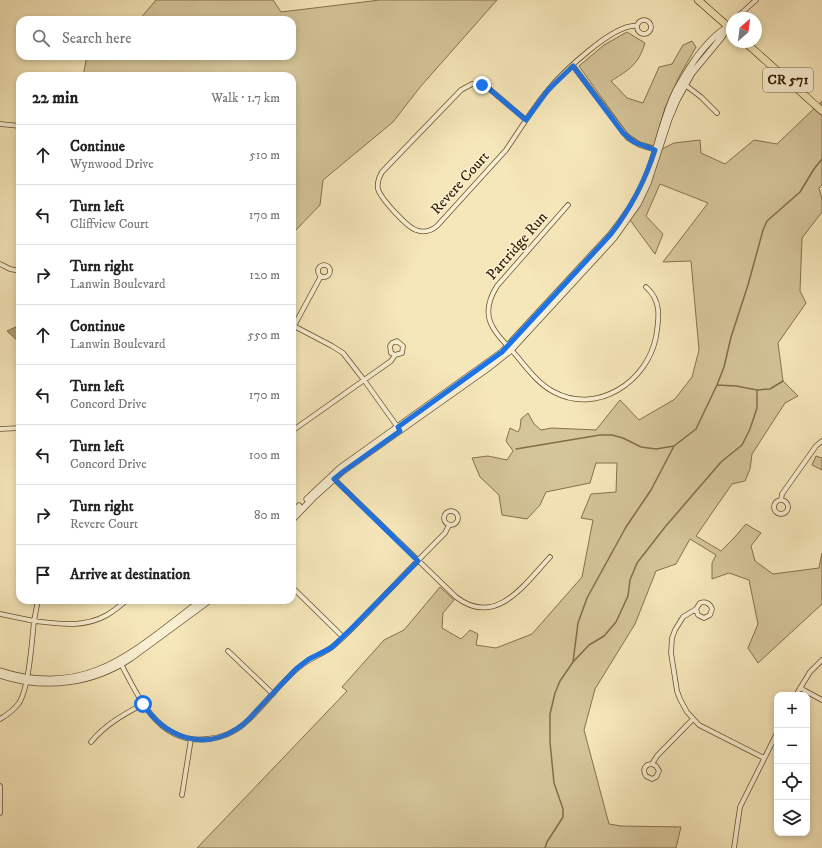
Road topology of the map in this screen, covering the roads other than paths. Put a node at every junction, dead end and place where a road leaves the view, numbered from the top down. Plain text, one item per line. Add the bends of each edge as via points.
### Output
1 (698, 0) edge
2 (756, 0) edge
3 (743, 12) edge
4 (726, 22) edge
5 (637, 26) dead end
6 (726, 32) edge
7 (752, 48) edge
8 (573, 66) junction
9 (683, 83) junction
10 (822, 111) edge
11 (718, 113) dead end
12 (526, 120) junction
13 (0, 124) edge
14 (16, 126) edge
15 (657, 150) junction
16 (568, 205) dead end
17 (0, 264) edge
18 (16, 270) edge
19 (321, 276) dead end
20 (646, 287) dead end
21 (296, 321) edge
22 (296, 328) edge
23 (510, 348) junction
24 (395, 355) dead end
25 (364, 380) junction
26 (16, 428) edge
27 (296, 428) edge
28 (0, 429) edge
29 (399, 429) junction
30 (822, 441) edge
31 (332, 477) junction
32 (780, 500) dead end
33 (296, 510) edge
34 (296, 516) edge
35 (449, 525) dead end
36 (550, 557) dead end
37 (418, 561) junction
38 (296, 591) edge
39 (37, 604) edge
40 (122, 604) edge
41 (197, 604) edge
42 (204, 604) edge
43 (696, 609) dead end
44 (0, 614) edge
45 (34, 621) junction
46 (343, 637) junction
47 (228, 651) dead end
48 (822, 660) edge
49 (120, 662) junction
50 (0, 670) edge
51 (0, 675) edge
52 (26, 680) junction
53 (800, 688) junction
54 (798, 692) edge
55 (273, 694) junction
56 (822, 700) edge
57 (143, 704) junction
58 (693, 719) junction
59 (0, 720) edge
60 (191, 739) junction
61 (774, 739) edge
62 (91, 742) dead end
63 (764, 758) junction
64 (652, 764) dead end
65 (0, 786) edge
66 (182, 796) dead end
67 (0, 812) edge
68 (734, 848) edge

1 - 4 main road
2 - 3 street
5 - 8 street via 626,27 607,38
6 - 9 street
7 - 10 main road, CR 571
8 - 12 street, Revere Court via 548,90
8 - 15 street via 623,133 634,142
9 - 11 street
9 - 15 street
12 - 12 street, Revere Court via 506,150 433,229 412,229 380,195 378,185 382,172 461,90 468,86 477,84 487,87
13 - 14 street
15 - 23 street via 648,183 628,220
16 - 23 street, Partridge Run via 493,292 489,306 490,320 495,332
17 - 18 street
19 - 21 street
20 - 23 street, Partridge Run via 653,293 657,302 658,324 655,342 642,369 630,382 615,392 589,400 562,396 540,382
22 - 25 street via 337,349
23 - 29 street via 487,369
24 - 25 street via 391,361
25 - 27 street
25 - 29 street
26 - 28 street
29 - 31 street via 344,471
30 - 32 street
31 - 33 street
31 - 34 street
31 - 37 street
35 - 37 street via 445,533
36 - 37 street via 510,599 486,608 473,607 462,601
37 - 46 street
38 - 46 street
39 - 45 street
40 - 45 street via 108,614 85,623
41 - 49 street
42 - 49 street
43 - 58 street via 678,623 671,645 677,691
44 - 45 street
45 - 52 street
46 - 55 street via 331,648 304,663
47 - 55 street
48 - 53 street via 810,672
49 - 52 street via 101,674 73,681 57,683
49 - 57 street
50 - 52 street
51 - 52 street
52 - 59 street via 18,705
53 - 54 street
53 - 56 street
55 - 60 street via 246,722 232,732 214,738
57 - 60 street via 160,725
57 - 62 street via 111,722
58 - 63 street via 706,729
58 - 64 street
60 - 66 street
61 - 63 street
63 - 68 street via 740,807
65 - 67 street

